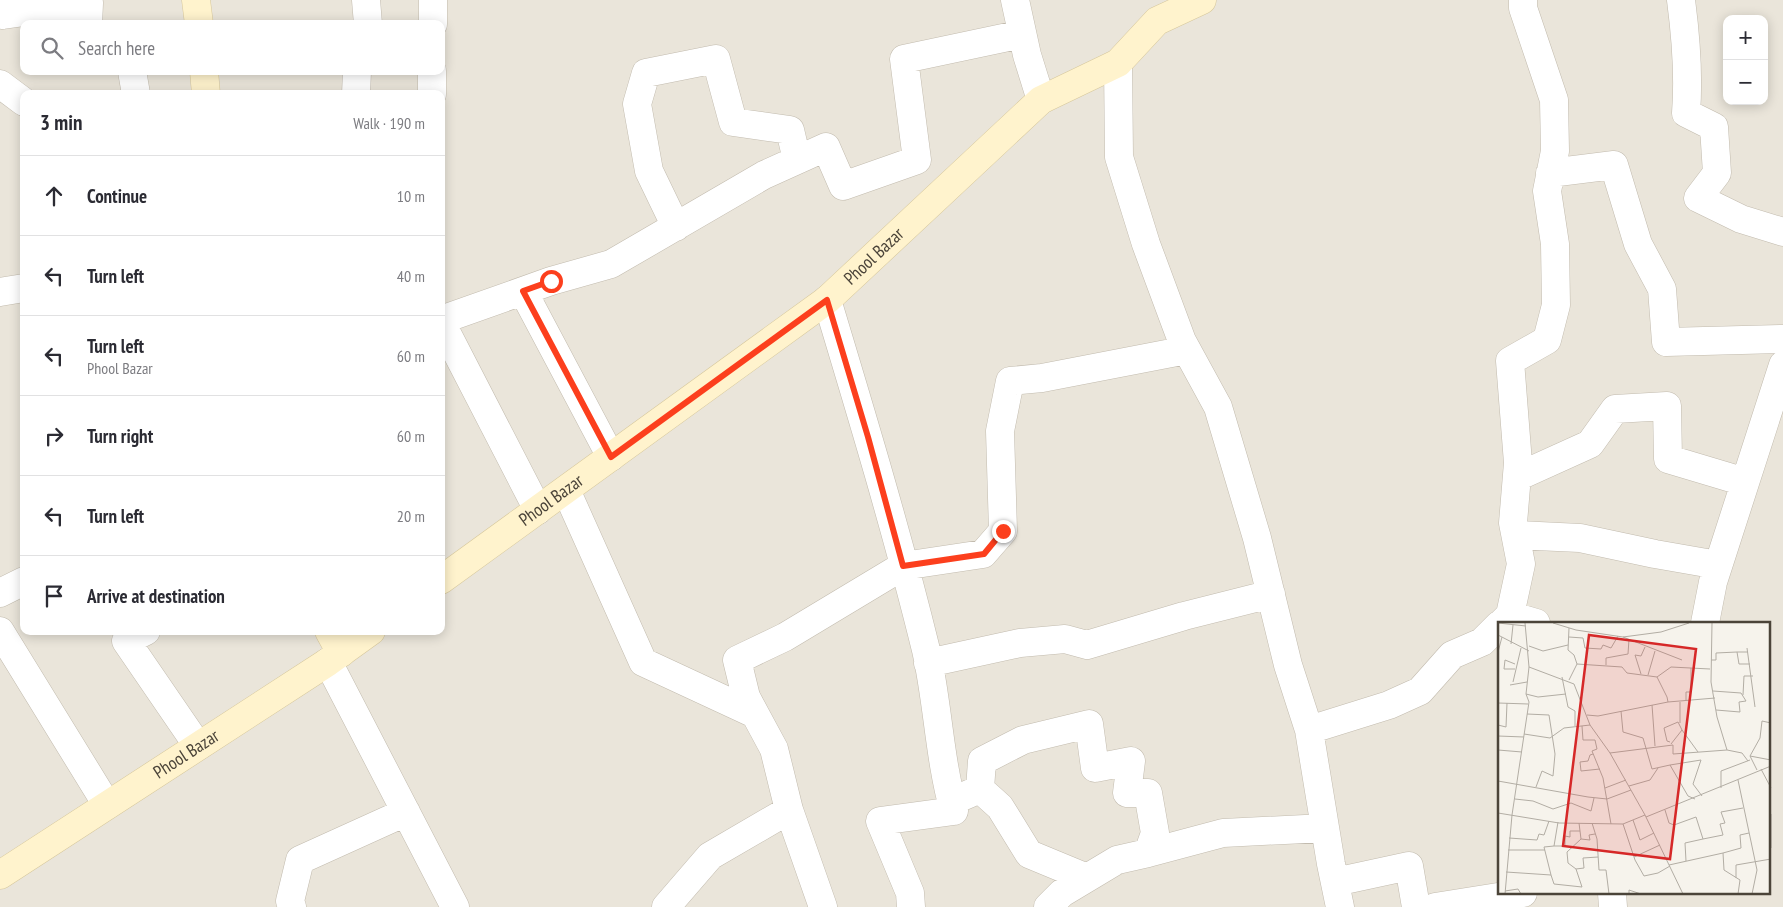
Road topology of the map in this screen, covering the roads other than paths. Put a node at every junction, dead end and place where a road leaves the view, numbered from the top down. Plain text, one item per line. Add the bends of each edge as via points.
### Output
1 (1, 0) edge
2 (196, 0) edge
3 (366, 0) edge
4 (433, 0) edge
5 (1015, 0) edge
6 (1202, 0) edge
7 (1523, 0) edge
8 (1681, 0) edge
9 (88, 20) edge
10 (198, 20) edge
11 (368, 20) edge
12 (433, 20) edge
13 (1022, 34) junction
14 (1118, 63) junction
15 (133, 75) edge
16 (204, 75) edge
17 (357, 75) edge
18 (432, 75) edge
19 (0, 84) edge
20 (135, 90) edge
21 (206, 90) edge
22 (356, 90) edge
23 (432, 90) edge
24 (20, 99) edge
25 (1041, 100) junction
26 (797, 160) junction
27 (1550, 173) junction
28 (676, 227) junction
29 (1783, 232) edge
30 (20, 289) edge
31 (523, 291) junction
32 (0, 292) edge
33 (827, 300) junction
34 (445, 320) edge
35 (445, 329) edge
36 (1783, 339) edge
37 (1187, 350) junction
38 (1783, 365) edge
39 (611, 457) junction
40 (1517, 477) junction
41 (1745, 482) junction
42 (566, 490) junction
43 (538, 510) junction
44 (1516, 535) junction
45 (1718, 565) junction
46 (903, 566) junction
47 (445, 577) edge
48 (20, 583) edge
49 (0, 592) edge
50 (1271, 594) junction
51 (1504, 621) edge
52 (1520, 622) edge
53 (1705, 622) edge
54 (1498, 627) edge
55 (0, 631) edge
56 (138, 635) edge
57 (363, 635) edge
58 (333, 649) edge
59 (928, 663) junction
60 (755, 714) junction
61 (1309, 730) junction
62 (198, 746) junction
63 (980, 789) junction
64 (952, 801) junction
65 (107, 805) junction
66 (789, 810) junction
67 (406, 812) junction
68 (1325, 828) junction
69 (1148, 853) junction
70 (0, 874) edge
71 (1087, 878) junction
72 (1337, 894) edge
73 (1517, 894) edge
74 (1612, 894) edge
75 (292, 907) edge
76 (455, 907) edge
77 (666, 907) edge
78 (824, 907) edge
79 (911, 907) edge
80 (1048, 907) edge
81 (1416, 907) edge
82 (1435, 907) edge
83 (1613, 907) edge

1 - 9 street via 3,15 89,3
2 - 10 street
3 - 11 street
4 - 12 street
5 - 13 street
6 - 14 street, Phool Bazar via 1157,21
7 - 27 street via 1554,100 1554,151
8 - 29 street via 1688,86 1686,113 1714,127 1717,173 1698,198 1741,219
13 - 25 street
13 - 26 street via 904,59 917,160 843,186 826,147
14 - 25 street, Phool Bazar
14 - 37 street via 1119,157 1146,244
15 - 20 street
16 - 21 street
17 - 22 street
18 - 23 street
19 - 24 street
25 - 33 street, Phool Bazar
26 - 28 street via 764,174
26 - 28 street via 790,130 733,122 716,59 646,73 637,104 649,171
27 - 36 street via 1614,165 1638,244 1662,289 1666,342
27 - 40 street via 1547,191 1555,244 1556,305 1547,340 1510,361
28 - 31 street via 611,264
30 - 32 street
31 - 34 street
31 - 39 street
33 - 39 street, Phool Bazar
33 - 46 street
35 - 43 street
37 - 46 street via 1042,378 1010,381 1000,431 1003,531 984,554
37 - 50 street via 1218,408
38 - 41 street
39 - 42 street, Phool Bazar
40 - 41 street via 1590,444 1615,409 1667,406 1668,459
40 - 44 street via 1513,522
41 - 45 street
42 - 43 street, Phool Bazar
42 - 60 street via 643,662
43 - 47 street, Phool Bazar
44 - 45 street via 1580,538
44 - 51 street via 1521,564
45 - 53 street
46 - 59 street
46 - 60 street via 785,637 736,660 746,697
48 - 49 street
50 - 59 street via 1087,645 1065,639 1029,642
50 - 61 street via 1288,665
51 - 52 street
54 - 61 street via 1482,642 1452,655 1420,691 1389,705
55 - 65 street
56 - 62 street via 126,641
57 - 58 street, Phool Bazar
58 - 62 street, Phool Bazar
58 - 67 street
59 - 64 street
60 - 66 street via 774,749
61 - 68 street
62 - 65 street, Phool Bazar
63 - 64 street
63 - 69 street via 982,761 1023,740 1089,724 1095,768 1132,761 1127,792 1148,793 1155,833
63 - 71 street via 1000,807 1030,854
64 - 79 street via 954,811 880,821 910,893
65 - 70 street, Phool Bazar
66 - 77 street via 710,856
66 - 78 street
67 - 75 street via 300,860 290,901
67 - 76 street
68 - 69 street via 1224,832
68 - 72 street
69 - 71 street via 1117,860
71 - 80 street via 1062,893
72 - 81 street via 1409,866
73 - 82 street
74 - 83 street

